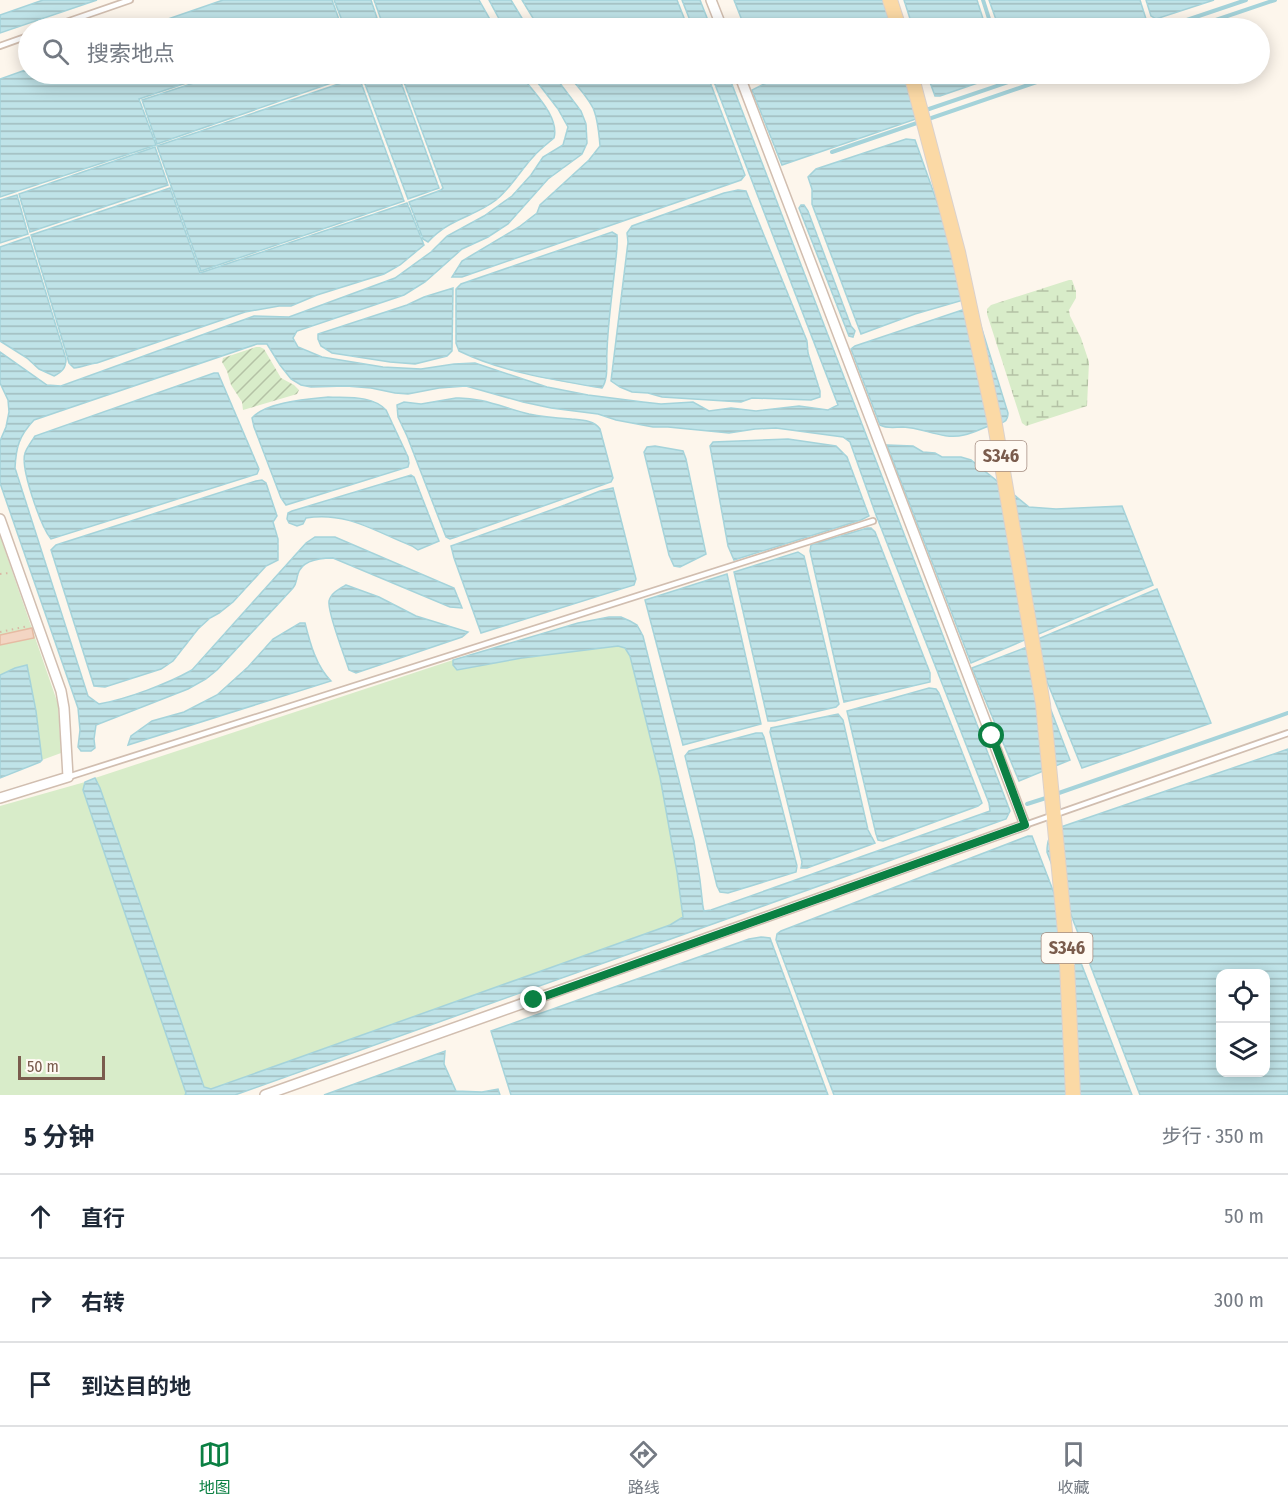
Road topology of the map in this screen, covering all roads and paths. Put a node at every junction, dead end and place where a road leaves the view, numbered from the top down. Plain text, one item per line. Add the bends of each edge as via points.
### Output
1 (130, 0) edge
2 (711, 0) edge
3 (890, 0) edge
4 (78, 18) edge
5 (718, 18) edge
6 (896, 18) edge
7 (18, 40) edge
8 (0, 46) edge
9 (743, 84) edge
10 (914, 84) edge
11 (0, 519) edge
12 (873, 521) dead end
13 (37, 624) junction
14 (0, 632) edge
15 (1288, 733) edge
16 (69, 777) junction
17 (0, 798) edge
18 (1053, 802) junction
19 (1025, 825) junction
20 (265, 1095) edge
21 (1073, 1095) edge

1 - 4 lane
2 - 5 street
3 - 6 main road
7 - 8 lane
9 - 19 street
10 - 18 main road, S346 via 958,252 994,418 1043,704
11 - 13 street
12 - 16 lane
13 - 14 path
13 - 16 street via 61,691
15 - 18 lane
16 - 17 street
18 - 19 lane
18 - 21 main road, S346 via 1066,942
19 - 20 street

